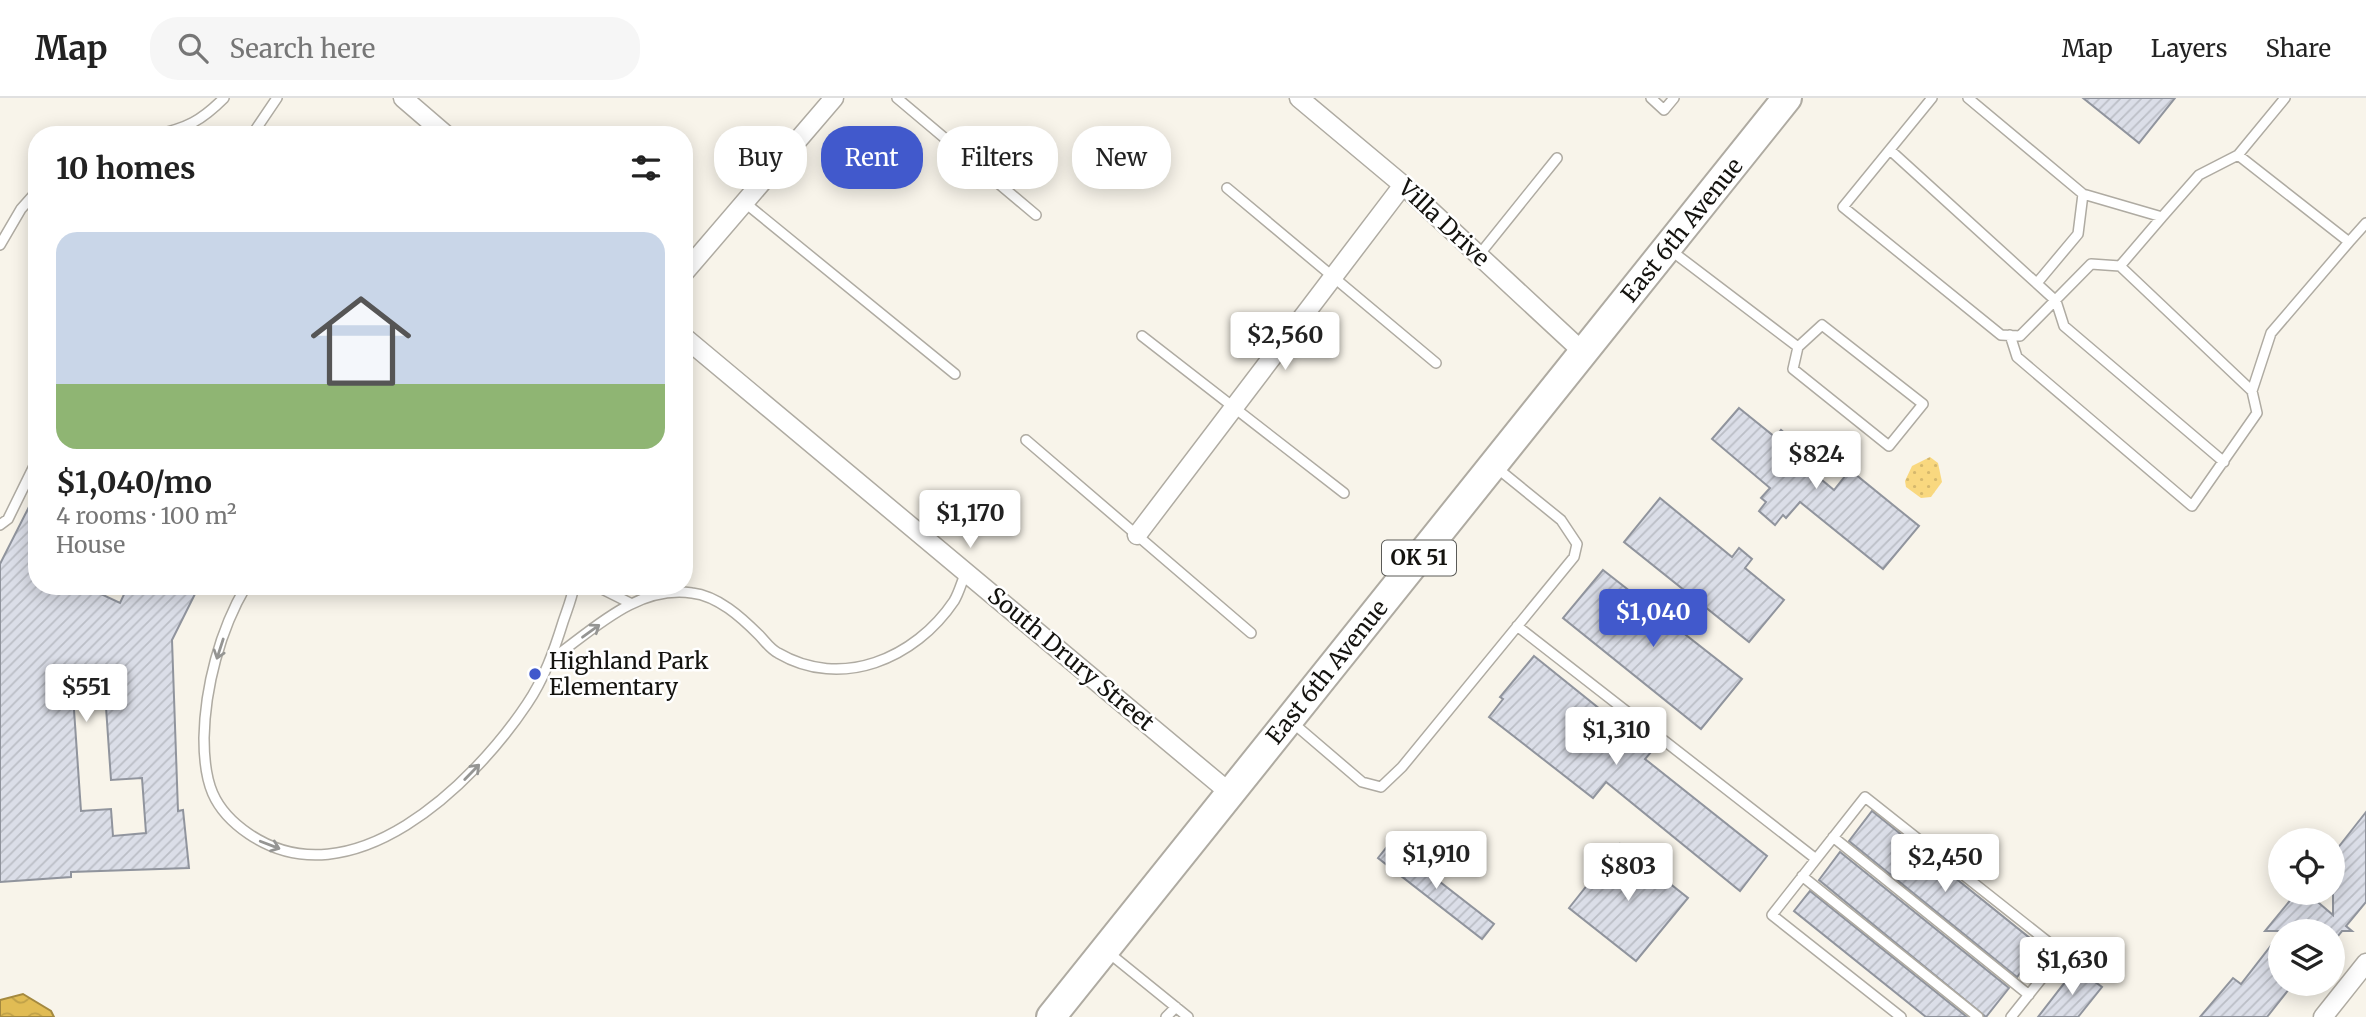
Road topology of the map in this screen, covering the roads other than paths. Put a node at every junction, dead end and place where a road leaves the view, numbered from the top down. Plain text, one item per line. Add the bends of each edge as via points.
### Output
1 (224, 98) edge
2 (277, 98) edge
3 (403, 98) edge
4 (834, 98) edge
5 (897, 98) edge
6 (1299, 98) edge
7 (1651, 98) edge
8 (1674, 98) edge
9 (1787, 98) edge
10 (1932, 98) edge
11 (1968, 98) edge
12 (2285, 98) edge
13 (187, 126) edge
14 (258, 126) edge
15 (436, 126) edge
16 (1890, 150) junction
17 (2238, 155) junction
18 (1557, 158) dead end
19 (1403, 185) junction
20 (1227, 188) dead end
21 (2083, 194) junction
22 (28, 201) edge
23 (744, 202) junction
24 (1036, 215) dead end
25 (2162, 217) junction
26 (2366, 223) edge
27 (2348, 242) junction
28 (0, 245) edge
29 (1668, 248) junction
30 (1479, 256) junction
31 (693, 262) edge
32 (2120, 266) junction
33 (1333, 277) junction
34 (2037, 283) junction
35 (2056, 300) junction
36 (2010, 335) junction
37 (1142, 336) dead end
38 (693, 344) edge
39 (1798, 347) junction
40 (1584, 353) junction
41 (1436, 363) dead end
42 (955, 373) dead end
43 (2252, 391) junction
44 (1234, 407) junction
45 (1026, 440) dead end
46 (2224, 462) junction
47 (1494, 465) junction
48 (28, 478) edge
49 (1344, 493) dead end
50 (0, 526) edge
51 (1138, 535) junction
52 (966, 571) junction
53 (693, 593) edge
54 (242, 595) edge
55 (570, 595) edge
56 (614, 595) edge
57 (653, 595) edge
58 (630, 603) junction
59 (1517, 626) junction
60 (1251, 633) dead end
61 (552, 659) junction
62 (1289, 720) junction
63 (1230, 793) junction
64 (1833, 837) junction
65 (1815, 859) junction
66 (1802, 876) junction
67 (1105, 950) junction
68 (2366, 963) edge
69 (2029, 995) junction
70 (1176, 1007) junction
71 (1051, 1017) edge
72 (1167, 1017) edge
73 (1188, 1017) edge
74 (1901, 1017) edge
75 (1978, 1017) edge
76 (2011, 1017) edge
77 (2323, 1017) edge

1 - 13 lane via 203,119
2 - 14 lane
3 - 15 street
4 - 23 street
5 - 24 lane
6 - 19 street, Villa Drive
7 - 8 lane via 1664,110
9 - 29 main road, East 6th Avenue / OK 51
10 - 16 lane
11 - 21 lane
12 - 17 lane
16 - 34 lane
16 - 36 lane via 1843,207 2001,335
17 - 25 lane via 2199,175
17 - 27 lane
18 - 30 lane
19 - 30 street, Villa Drive
19 - 33 street
20 - 33 lane
21 - 25 lane
21 - 34 lane via 2078,234
22 - 28 lane
23 - 31 street
23 - 42 lane
25 - 32 lane
26 - 27 lane
27 - 43 lane via 2272,333
29 - 39 lane
29 - 40 main road, East 6th Avenue / OK 51
30 - 40 street, Villa Drive
32 - 35 lane via 2091,264
32 - 43 lane
33 - 41 lane
33 - 44 street
34 - 35 lane
35 - 36 lane via 2020,336
35 - 46 lane via 2064,326
36 - 46 lane via 2017,357 2192,506
37 - 44 lane
38 - 52 street, South Drury Street
39 - 39 lane via 1793,369 1889,446 1923,404 1822,325
40 - 47 main road, East 6th Avenue / OK 51
43 - 46 lane via 2257,413
44 - 49 lane
44 - 51 street
45 - 51 lane
47 - 59 lane via 1561,520 1577,544 1574,557
47 - 62 main road, East 6th Avenue / OK 51
48 - 50 lane
51 - 60 lane
52 - 53 lane via 954,601 929,628 898,655 864,668 826,670 800,663 776,652 719,601
52 - 63 street, South Drury Street
54 -> 61 lane via 219,650 205,709 206,770 220,810 268,847 311,855 354,849 413,820 456,788 492,751 528,703
55 - 61 lane
56 - 58 lane
57 - 58 lane
61 -> 58 lane
59 - 62 lane via 1381,787 1362,782
59 - 65 lane
62 - 63 main road, East 6th Avenue / OK 51
63 - 67 main road, East 6th Avenue / OK 51
64 - 65 lane
64 - 69 lane
64 - 69 lane via 1865,797 2062,953
65 - 66 lane
66 - 74 lane via 1772,915
66 - 75 lane
67 - 70 lane
67 - 71 main road, East 6th Avenue / OK 51
68 - 77 street
69 - 76 lane
70 - 72 lane
70 - 73 lane

